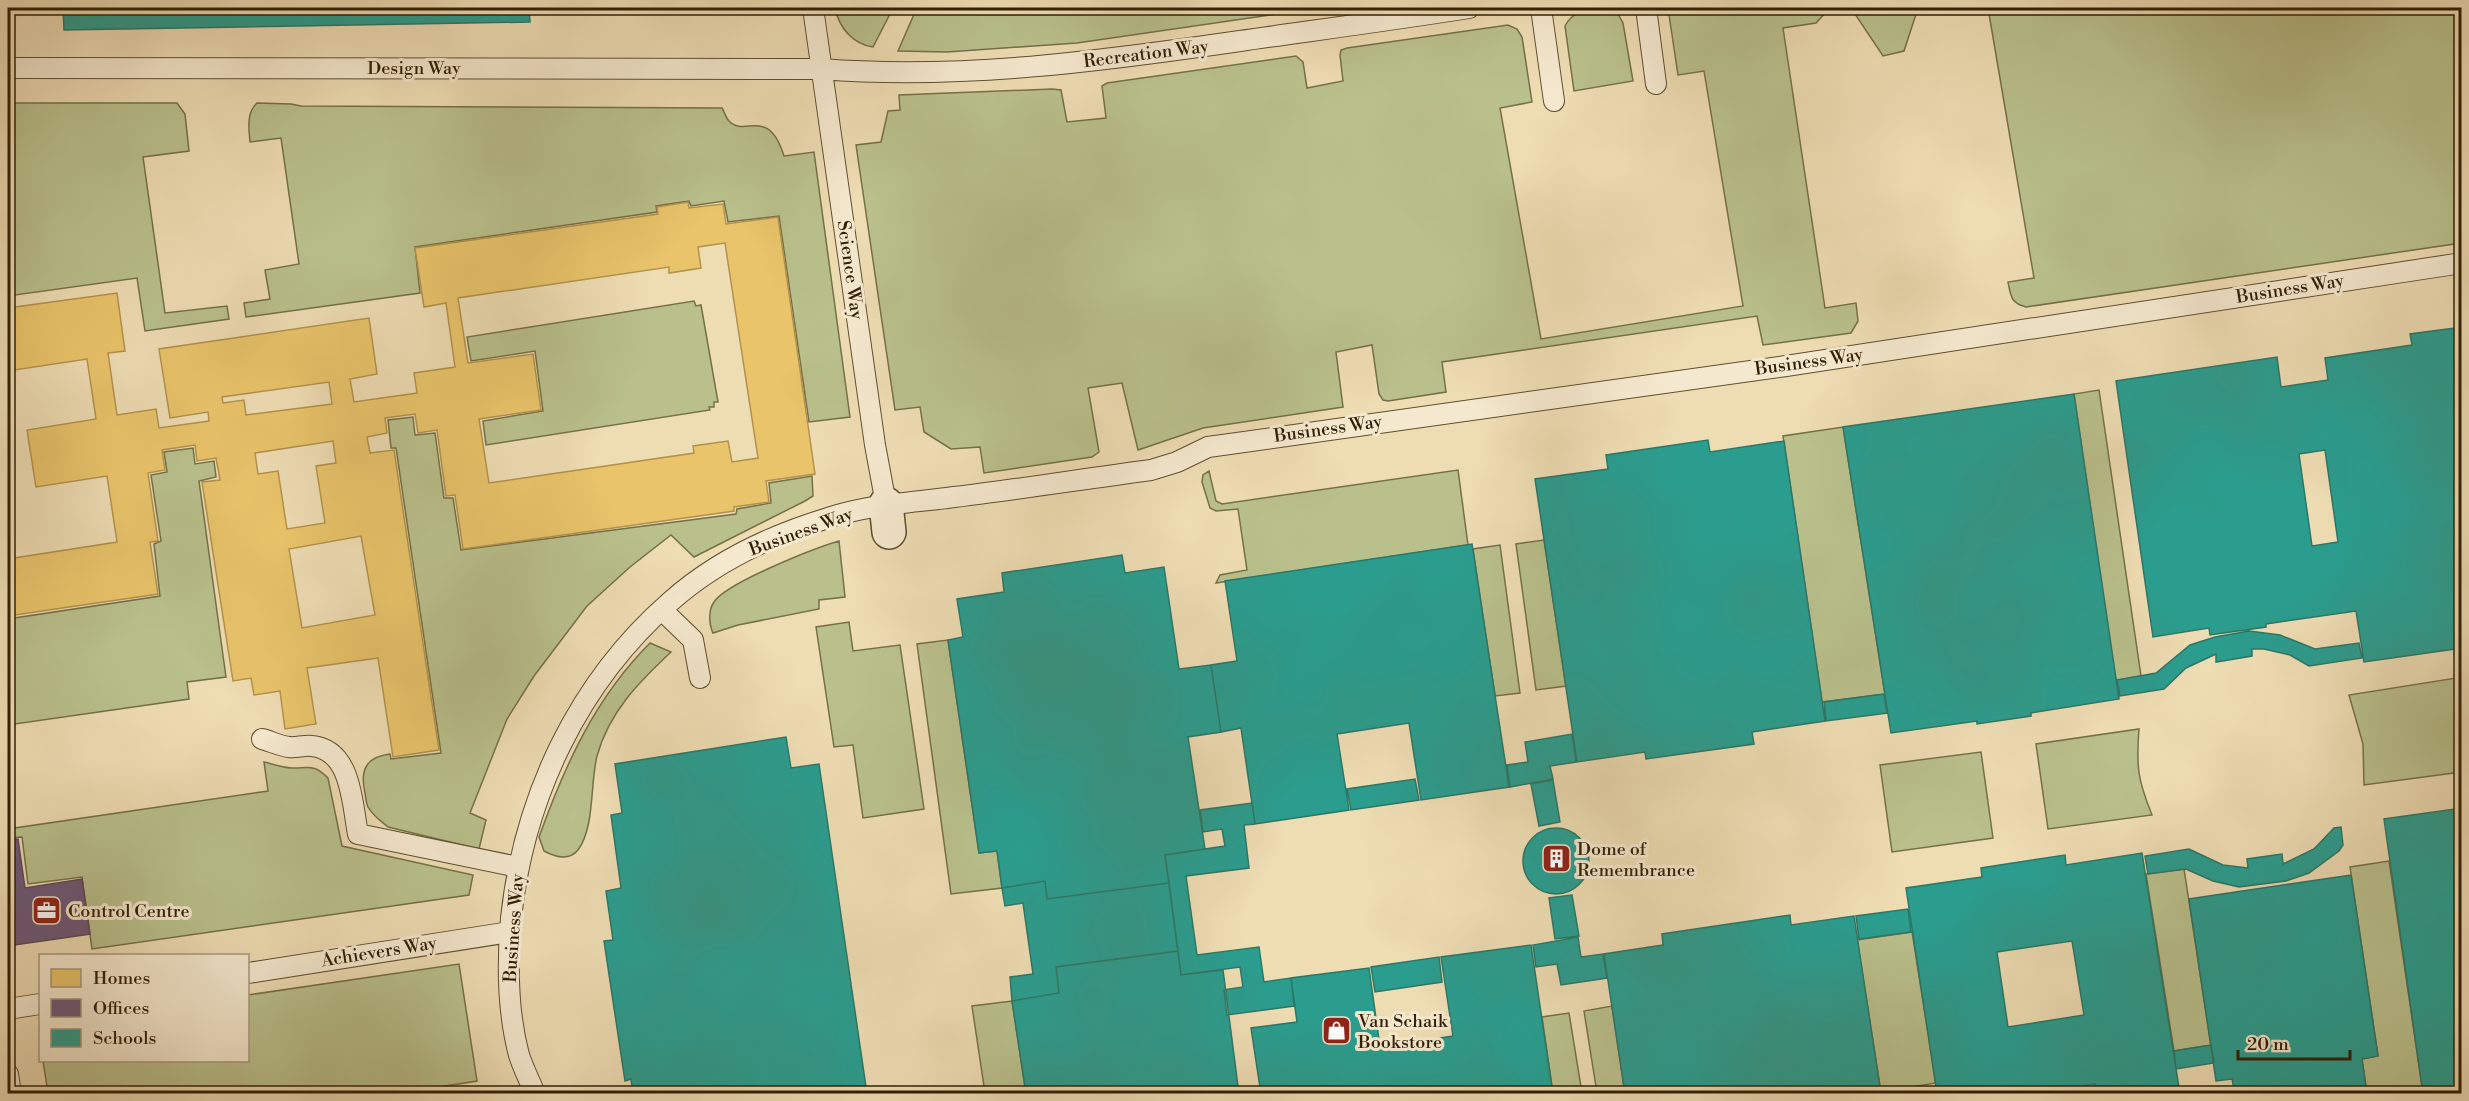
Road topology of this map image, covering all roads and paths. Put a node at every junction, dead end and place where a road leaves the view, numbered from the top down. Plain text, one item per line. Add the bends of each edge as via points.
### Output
1 (813, 8) edge
2 (1469, 8) edge
3 (1541, 8) edge
4 (1646, 8) edge
5 (8, 68) edge
6 (821, 69) junction
7 (1656, 84) dead end
8 (1554, 101) dead end
9 (2462, 263) edge
10 (888, 518) junction
11 (663, 610) junction
12 (700, 678) dead end
13 (262, 739) dead end
14 (518, 867) junction
15 (510, 932) junction
16 (249, 973) edge
17 (39, 1004) edge
18 (8, 1010) edge
19 (8, 1074) edge
20 (532, 1093) edge
21 (11, 1094) edge

1 - 6 lane, Science Way
2 - 6 lane, Recreation Way via 1153,54 1023,68 889,73
3 - 8 lane
4 - 7 lane
5 - 6 lane, Design Way
6 - 10 lane, Science Way
9 - 10 lane, Business Way via 1786,366 1208,447 1151,470
10 - 11 lane, Business Way via 828,518 740,554 707,573
11 - 12 lane via 693,640
11 - 14 lane, Business Way via 625,647 582,704 555,754 536,802
13 - 14 lane via 290,747 313,746 332,753 347,775 358,834
14 - 15 lane, Business Way
15 - 16 lane, Achievers Way
15 - 20 lane, Business Way via 510,1011
17 - 18 lane
19 - 21 lane

